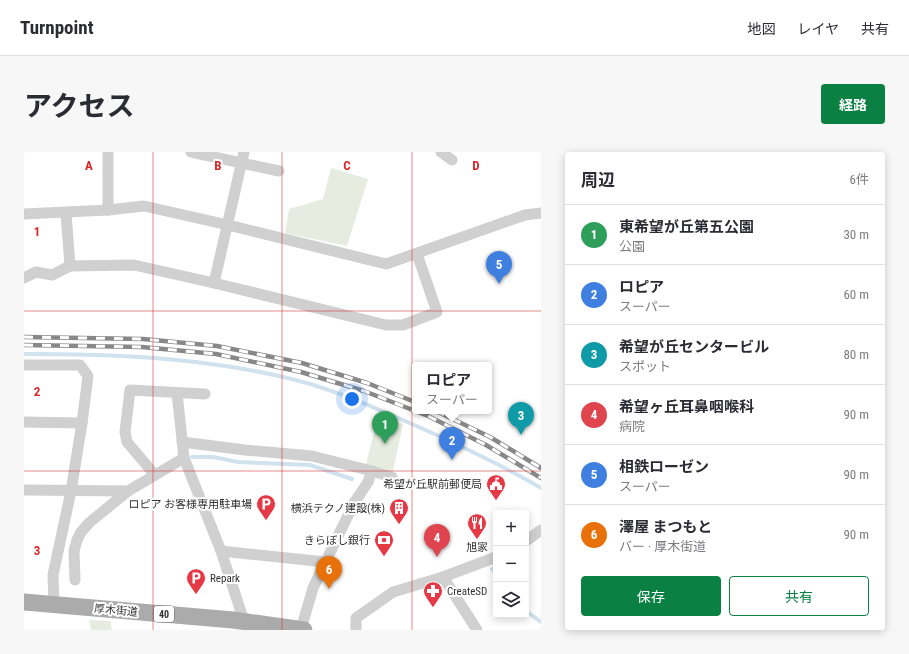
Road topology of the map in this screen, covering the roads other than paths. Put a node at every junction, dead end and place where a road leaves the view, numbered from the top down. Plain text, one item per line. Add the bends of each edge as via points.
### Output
1 (108, 152) edge
2 (191, 152) edge
3 (441, 152) edge
4 (243, 158) edge
5 (452, 160) dead end
6 (279, 171) dead end
7 (108, 210) junction
8 (66, 213) junction
9 (541, 213) edge
10 (24, 214) edge
11 (228, 225) junction
12 (417, 254) junction
13 (70, 266) junction
14 (24, 278) edge
15 (214, 283) junction
16 (24, 365) edge
17 (177, 393) junction
18 (205, 394) dead end
19 (24, 422) edge
20 (82, 423) junction
21 (182, 442) junction
22 (184, 458) junction
23 (372, 471) junction
24 (155, 475) junction
25 (392, 477) dead end
26 (24, 490) edge
27 (71, 491) junction
28 (128, 491) junction
29 (541, 530) edge
30 (529, 539) edge
31 (221, 551) junction
32 (493, 558) edge
33 (326, 562) junction
34 (443, 577) junction
35 (75, 580) dead end
36 (24, 602) edge
37 (54, 605) junction
38 (244, 621) junction
39 (303, 630) edge
40 (356, 630) edge
41 (477, 630) edge

1 - 7 street
2 - 4 street
3 - 5 street
4 - 6 street
4 - 11 street
7 - 8 street
7 - 11 street via 144,206
8 - 10 street
8 - 13 street
9 - 12 street via 525,215
11 - 12 street via 386,264
11 - 15 street
12 - 15 street via 437,312 403,325 386,325
13 - 14 street via 52,275 36,272
13 - 15 street via 134,265
16 - 20 street via 80,365 88,376
17 - 18 street
17 - 21 street
17 - 24 street via 130,390 125,432 127,442
19 - 20 street
20 - 27 street
21 - 22 street
21 - 23 street via 312,456
22 - 24 street
22 - 31 street
23 - 25 street
23 - 33 street
24 - 28 street
26 - 27 street
27 - 28 street
27 - 37 street via 53,575
28 - 35 street via 81,532 74,551
29 - 30 street
31 - 33 street
31 - 38 street
32 - 34 street
33 - 39 street via 313,588
34 - 40 street via 393,592 356,618
34 - 41 street
36 - 37 main road, 厚木街道 / 40
37 - 38 main road, 厚木街道 / 40
38 - 39 main road, 厚木街道 / 40

